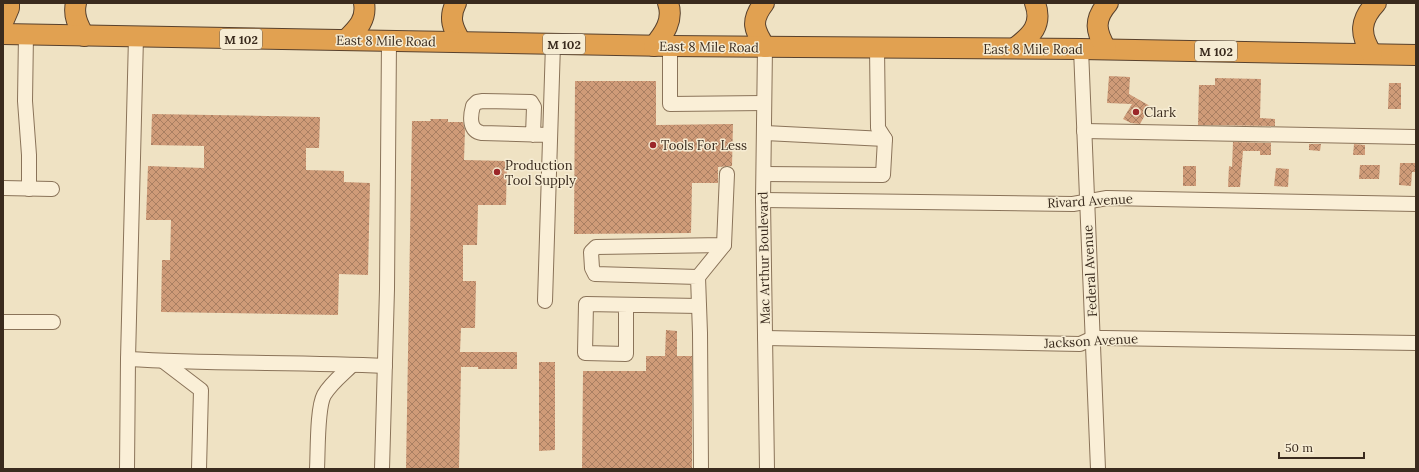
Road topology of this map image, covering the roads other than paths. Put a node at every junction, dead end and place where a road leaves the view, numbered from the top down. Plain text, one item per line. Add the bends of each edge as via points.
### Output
1 (10, 3) edge
2 (76, 3) edge
3 (364, 3) edge
4 (456, 3) edge
5 (668, 3) edge
6 (764, 3) edge
7 (1035, 3) edge
8 (1108, 3) edge
9 (1376, 3) edge
10 (3, 22) edge
11 (3, 34) edge
12 (26, 34) junction
13 (84, 36) junction
14 (136, 37) junction
15 (346, 40) junction
16 (389, 41) junction
17 (461, 42) junction
18 (553, 44) junction
19 (662, 46) junction
20 (765, 47) junction
21 (877, 48) junction
22 (1015, 48) junction
23 (1081, 49) junction
24 (1106, 49) junction
25 (1372, 54) junction
26 (1416, 55) edge
27 (764, 103) junction
28 (1084, 131) junction
29 (764, 133) junction
30 (533, 135) junction
31 (550, 135) junction
32 (1415, 136) dead end
33 (885, 140) junction
34 (727, 174) dead end
35 (764, 174) junction
36 (3, 188) edge
37 (29, 188) junction
38 (52, 189) dead end
39 (763, 200) junction
40 (1086, 201) junction
41 (1416, 204) edge
42 (724, 244) junction
43 (698, 277) junction
44 (545, 301) dead end
45 (626, 305) junction
46 (699, 306) junction
47 (3, 322) edge
48 (53, 322) dead end
49 (765, 338) junction
50 (1093, 338) junction
51 (1416, 343) edge
52 (128, 359) junction
53 (162, 361) junction
54 (352, 365) junction
55 (385, 366) junction
56 (127, 469) edge
57 (199, 469) edge
58 (317, 469) edge
59 (382, 469) edge
60 (701, 469) edge
61 (767, 469) edge
62 (1098, 469) edge

1 - 10 highway
2 - 13 highway via 78,26
3 - 15 highway via 365,12 360,26
4 - 17 highway via 451,19
5 - 19 highway via 671,14 662,36
6 - 20 highway via 754,24
7 - 22 highway via 1038,16 1034,31
8 - 24 highway via 1097,26
9 - 25 highway via 1366,17 1363,30 1366,44
11 - 12 highway, East 8 Mile Road / M 102
12 - 13 highway, East 8 Mile Road / M 102
12 - 37 street via 25,101
13 - 14 highway, East 8 Mile Road / M 102
14 - 15 highway, East 8 Mile Road / M 102
14 - 52 street
15 - 16 highway, East 8 Mile Road / M 102
16 - 17 highway, East 8 Mile Road / M 102
16 - 55 street
17 - 18 highway, East 8 Mile Road / M 102
18 - 19 highway, East 8 Mile Road / M 102
18 - 31 street
19 - 20 highway, East 8 Mile Road / M 102
19 - 27 street via 670,104
20 - 21 highway, East 8 Mile Road / M 102
20 - 27 street, Mac Arthur Boulevard
21 - 22 highway, East 8 Mile Road / M 102
21 - 33 street via 878,128
22 - 23 highway, East 8 Mile Road / M 102
23 - 24 highway, East 8 Mile Road / M 102
23 - 28 street, Federal Avenue
24 - 25 highway, East 8 Mile Road / M 102
25 - 26 highway, East 8 Mile Road / M 102
27 - 29 street, Mac Arthur Boulevard
28 - 32 street
28 - 40 street, Federal Avenue
29 - 33 street
29 - 35 street, Mac Arthur Boulevard
30 - 30 street via 476,132 471,122 473,106 476,102 483,101 531,102 534,107
30 - 31 street
31 - 44 street
33 - 35 street via 883,175
34 - 42 street
35 - 39 street, Mac Arthur Boulevard
36 - 37 street
37 - 38 street
39 - 40 street, Rivard Avenue via 1073,204
39 - 49 street, Mac Arthur Boulevard
40 - 41 street, Rivard Avenue via 1107,198
40 - 50 street, Federal Avenue
42 - 43 street
42 - 43 street via 596,247 592,252 592,268 595,274
43 - 46 street
45 - 45 street via 586,304 585,353 626,354
45 - 46 street
46 - 60 street
47 - 48 street
49 - 50 street, Jackson Avenue via 1080,344
49 - 61 street, Mac Arthur Boulevard
50 - 51 street, Jackson Avenue
50 - 62 street, Federal Avenue
52 - 53 street
52 - 56 street
53 - 54 street
53 - 57 street via 202,390
54 - 55 street
54 - 58 street via 325,394 320,406
55 - 59 street

